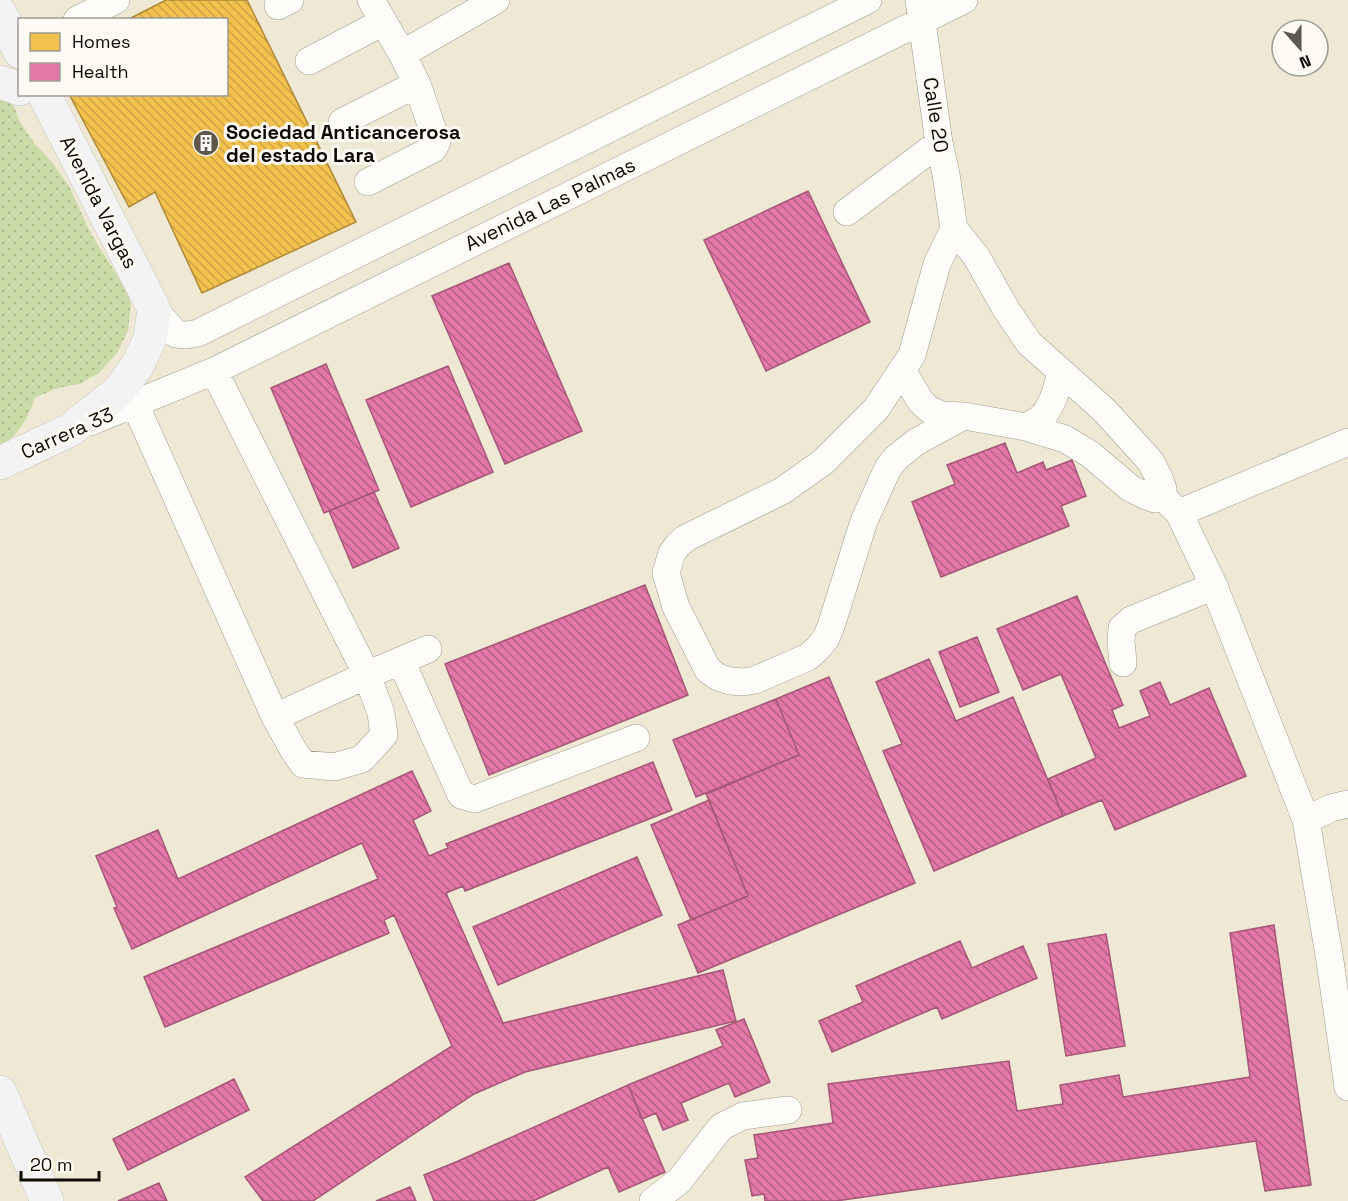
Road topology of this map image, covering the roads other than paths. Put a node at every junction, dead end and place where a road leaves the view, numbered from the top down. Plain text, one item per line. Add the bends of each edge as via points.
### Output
1 (116, 0) edge
2 (496, 0) edge
3 (868, 0) edge
4 (964, 0) edge
5 (921, 10) edge
6 (377, 11) edge
7 (0, 14) edge
8 (81, 18) edge
9 (18, 48) edge
10 (402, 54) junction
11 (309, 62) dead end
12 (0, 82) edge
13 (417, 84) junction
14 (18, 88) edge
15 (37, 96) edge
16 (342, 122) dead end
17 (939, 143) junction
18 (368, 182) dead end
19 (847, 212) dead end
20 (954, 229) junction
21 (154, 309) junction
22 (902, 370) junction
23 (214, 371) junction
24 (1060, 373) junction
25 (135, 404) junction
26 (964, 416) junction
27 (1026, 426) junction
28 (70, 430) junction
29 (1348, 442) edge
30 (0, 463) edge
31 (1171, 505) junction
32 (1214, 586) junction
33 (428, 649) dead end
34 (400, 661) junction
35 (1123, 663) dead end
36 (367, 675) junction
37 (275, 717) junction
38 (636, 738) dead end
39 (1348, 804) edge
40 (1306, 820) junction
41 (1348, 1087) edge
42 (0, 1092) edge
43 (788, 1110) dead end
44 (46, 1201) edge
45 (653, 1201) edge

1 - 8 street
2 - 10 street
3 - 21 street, Avenida Las Palmas via 198,333 176,334
4 - 5 street, Avenida Las Palmas
5 - 17 street, Calle 20
5 - 23 street, Avenida Las Palmas
6 - 10 street
6 - 11 street
7 - 9 main road
10 - 13 street
12 - 14 main road
13 - 16 street
13 - 18 street via 437,142 433,149
15 - 21 main road, Avenida Vargas
17 - 19 street
17 - 20 street, Calle 20
20 - 22 street via 937,264 912,355
20 - 24 street via 976,256 1029,343
21 - 28 main road, Carrera 33 via 150,339 137,366 119,391
22 - 26 street via 930,410
22 - 26 street via 876,409 823,462 782,491 686,538 672,553 666,573 676,607 708,670 730,681 755,681 808,657 818,648 831,626 864,521 888,468 916,442
23 - 25 street, Avenida Las Palmas
23 - 36 street
24 - 27 street via 1047,409 1040,419
24 - 31 street via 1105,411 1150,462
25 - 28 street, Carrera 33
25 - 37 street
26 - 27 street
27 - 31 street via 1065,439 1090,454 1130,488
28 - 30 main road, Carrera 33
29 - 31 street
31 - 32 street
32 - 35 street via 1131,620 1122,628
32 - 40 street
33 - 34 street
34 - 36 street
34 - 38 street via 461,795 475,799
36 - 37 street
36 - 37 street via 381,713 384,735 362,759 334,767 303,764
39 - 40 street
40 - 41 street
42 - 44 main road
43 - 45 street via 743,1116 721,1127 679,1181

